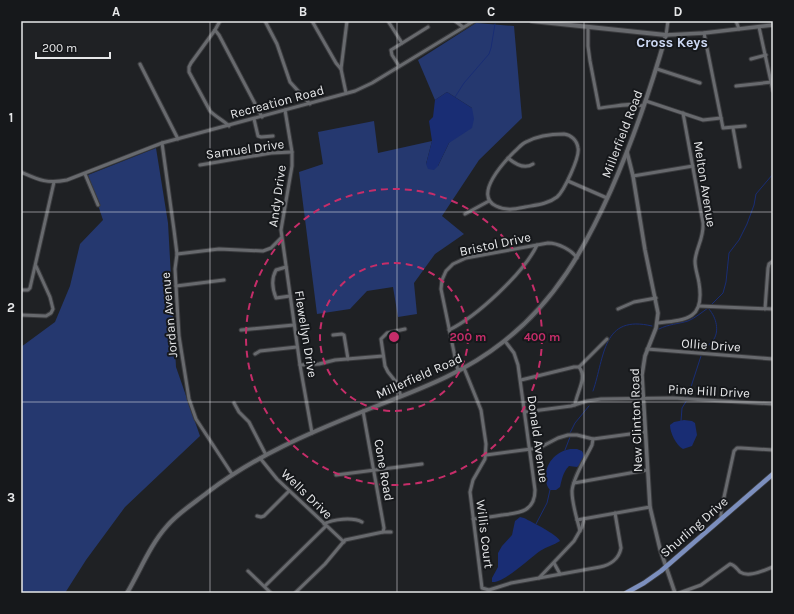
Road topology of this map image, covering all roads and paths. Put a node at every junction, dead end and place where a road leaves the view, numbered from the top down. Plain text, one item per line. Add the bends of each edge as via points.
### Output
1 (220, 21) edge
2 (265, 21) edge
3 (312, 21) edge
4 (347, 21) edge
5 (388, 21) edge
6 (455, 21) edge
7 (474, 21) edge
8 (532, 21) edge
9 (668, 21) edge
10 (736, 21) edge
11 (773, 25) edge
12 (428, 27) dead end
13 (588, 27) junction
14 (759, 27) junction
15 (463, 28) junction
16 (739, 29) junction
17 (215, 30) junction
18 (704, 33) junction
19 (666, 35) junction
20 (402, 43) junction
21 (766, 55) junction
22 (750, 59) dead end
23 (140, 64) dead end
24 (399, 66) junction
25 (341, 69) junction
26 (657, 69) junction
27 (772, 82) junction
28 (700, 83) dead end
29 (736, 86) dead end
30 (773, 91) edge
31 (346, 94) junction
32 (646, 101) junction
33 (310, 104) junction
34 (643, 106) junction
35 (285, 110) junction
36 (683, 113) junction
37 (262, 116) junction
38 (721, 118) junction
39 (254, 119) junction
40 (228, 126) junction
41 (745, 126) dead end
42 (733, 128) junction
43 (273, 136) dead end
44 (178, 139) junction
45 (162, 144) junction
46 (292, 152) junction
47 (627, 152) junction
48 (508, 158) junction
49 (533, 164) dead end
50 (200, 165) dead end
51 (692, 166) junction
52 (740, 167) dead end
53 (21, 172) edge
54 (85, 174) junction
55 (633, 176) junction
56 (568, 181) junction
57 (54, 182) junction
58 (607, 198) junction
59 (489, 201) junction
60 (98, 205) dead end
61 (465, 214) dead end
62 (281, 238) junction
63 (537, 245) junction
64 (177, 254) junction
65 (577, 258) junction
66 (773, 261) edge
67 (36, 266) junction
68 (286, 268) junction
69 (224, 280) dead end
70 (176, 286) junction
71 (21, 290) edge
72 (290, 296) junction
73 (656, 298) junction
74 (699, 306) junction
75 (618, 309) dead end
76 (765, 309) junction
77 (773, 310) edge
78 (21, 315) edge
79 (658, 323) junction
80 (294, 325) junction
81 (405, 329) dead end
82 (241, 330) dead end
83 (449, 330) junction
84 (333, 335) dead end
85 (607, 339) dead end
86 (505, 341) junction
87 (297, 348) junction
88 (647, 350) junction
89 (255, 354) dead end
90 (383, 356) junction
91 (348, 359) junction
92 (773, 359) edge
93 (300, 365) junction
94 (579, 367) junction
95 (464, 368) junction
96 (458, 371) junction
97 (520, 380) junction
98 (401, 396) junction
99 (643, 399) junction
100 (234, 403) dead end
101 (773, 404) edge
102 (575, 405) junction
103 (363, 411) junction
104 (525, 412) junction
105 (645, 432) junction
106 (312, 433) junction
107 (593, 439) junction
108 (530, 450) junction
109 (773, 450) edge
110 (266, 455) junction
111 (486, 455) junction
112 (260, 458) junction
113 (422, 464) dead end
114 (373, 470) junction
115 (647, 470) junction
116 (232, 474) junction
117 (773, 474) edge
118 (336, 475) dead end
119 (574, 483) junction
120 (289, 491) junction
121 (650, 507) junction
122 (615, 513) junction
123 (257, 516) dead end
124 (721, 518) junction
125 (584, 519) junction
126 (473, 520) junction
127 (577, 520) junction
128 (362, 522) dead end
129 (325, 525) junction
130 (580, 531) junction
131 (383, 532) junction
132 (391, 532) dead end
133 (344, 542) junction
134 (554, 563) junction
135 (667, 566) junction
136 (773, 567) edge
137 (248, 571) dead end
138 (560, 574) junction
139 (539, 578) junction
140 (265, 586) junction
141 (127, 593) edge
142 (271, 593) edge
143 (295, 593) edge
144 (626, 593) edge
145 (675, 593) edge
146 (679, 593) edge

1 - 17 street
2 - 33 street via 277,44 290,82
3 - 25 street
4 - 25 street
5 - 20 street
6 - 15 street
7 - 15 street, Recreation Road
8 - 13 main road
9 - 19 street
10 - 16 street
11 - 14 street
12 - 20 street
13 - 19 main road
13 - 34 street via 588,46 599,108
14 - 16 street
14 - 21 street
15 - 24 street, Recreation Road
16 - 18 street
17 - 37 street
17 - 40 street via 191,63 189,72 210,111
18 - 19 street
18 - 38 street
19 - 26 main road, Millerfield Road
20 - 24 street via 391,51
21 - 22 street
21 - 27 street
23 - 44 street
24 - 31 street, Recreation Road via 372,83
25 - 31 street
26 - 28 street
26 - 32 main road, Millerfield Road
27 - 29 street
27 - 30 street
31 - 33 street, Recreation Road
32 - 34 main road, Millerfield Road
32 - 36 street
33 - 35 street, Recreation Road
34 - 47 main road, Millerfield Road
35 - 37 street, Recreation Road
35 - 46 street, Andy Drive
36 - 38 street via 706,120
36 - 51 street, Melton Avenue
37 - 39 street, Recreation Road
38 - 42 street via 723,128
39 - 40 street, Recreation Road
39 - 43 street via 258,136
40 - 44 street, Recreation Road
41 - 42 street
42 - 52 street
44 - 45 street, Recreation Road
45 - 54 street, Recreation Road
45 - 64 street, Jordan Avenue
46 - 50 street, Samuel Drive
46 - 62 street, Andy Drive
47 - 55 street, New Clinton Road
47 - 58 main road, Millerfield Road
48 - 49 street via 520,166
48 - 56 street via 532,139 546,135 568,135 575,140 578,150
48 - 59 street via 491,180 487,197
51 - 55 street
51 - 74 street, Melton Avenue via 703,228 695,259 700,292
53 - 57 street
54 - 57 street, Recreation Road
54 - 60 street
55 - 73 street, New Clinton Road
56 - 58 street
56 - 59 street via 558,196 544,203 503,209
57 - 67 street
58 - 65 main road, Millerfield Road
59 - 61 street
62 - 64 street via 271,248 263,251 219,249
62 - 68 street, Flewellyn Drive
63 - 65 street, Bristol Drive via 558,245 572,252
63 - 83 street via 506,286 472,315
63 - 83 street, Bristol Drive via 466,258 452,264 444,276 441,289
64 - 70 street, Jordan Avenue
65 - 86 main road, Millerfield Road via 542,305
66 - 76 street via 768,268
67 - 71 street via 30,288
67 - 78 street via 53,309 46,316
68 - 72 street, Flewellyn Drive
68 - 72 street via 276,270 272,276 272,285 276,298
69 - 70 street
70 - 116 street, Jordan Avenue via 181,350 192,408 202,430
72 - 80 street, Flewellyn Drive
73 - 75 street via 634,302
73 - 79 street, New Clinton Road
74 - 76 street
74 - 79 street via 688,319
76 - 77 street
79 - 88 street, New Clinton Road
80 - 82 street
80 - 87 street, Flewellyn Drive
81 - 90 street via 382,336
83 - 96 street, Bristol Drive
84 - 91 street via 344,336
85 - 94 street
86 - 95 main road, Millerfield Road
86 - 97 street, Donald Avenue via 515,356
87 - 89 street via 260,351
87 - 93 street, Flewellyn Drive
88 - 92 street, Ollie Drive
88 - 99 street, New Clinton Road via 643,368
90 - 91 street
90 - 98 street via 386,369 396,382
91 - 93 street
93 - 106 street, Flewellyn Drive
94 - 97 street
94 - 102 street via 582,379
95 - 96 main road, Millerfield Road
95 - 111 street via 481,410
96 - 98 main road, Millerfield Road
97 - 104 street, Donald Avenue
98 - 103 main road, Millerfield Road
99 - 101 street, Pine Hill Drive
99 - 102 street, Pine Hill Drive via 594,400
99 - 105 street, New Clinton Road
100 - 110 street via 249,422
102 - 104 street, Pine Hill Drive
103 - 106 main road, Millerfield Road
103 - 114 street, Cone Road
104 - 108 street, Donald Avenue
105 - 107 street
105 - 115 street, New Clinton Road
106 - 110 main road, Millerfield Road
107 - 108 street via 568,435
107 - 119 street
108 - 111 street
108 - 126 street, Donald Avenue via 535,490 535,498 531,505 519,513
109 - 124 street via 734,450
110 - 112 main road, Millerfield Road
111 - 126 street, Willis Court via 470,489
112 - 116 main road, Millerfield Road
112 - 120 street, Wells Drive
113 - 114 street
114 - 118 street
114 - 131 street, Cone Road
115 - 119 street
115 - 121 street, New Clinton Road
116 - 141 main road, Millerfield Road via 182,511 166,527
117 - 124 main road, Shurling Drive
119 - 127 street via 573,499
120 - 123 street via 264,516
120 - 129 street, Wells Drive
121 - 122 street
121 - 135 street, New Clinton Road via 660,549
122 - 125 street
122 - 138 street via 621,548 616,559 603,566
124 - 135 main road, Shurling Drive
125 - 127 street
125 - 130 street
126 - 139 street, Willis Court via 483,588 489,590
127 - 130 street
128 - 129 street via 352,519 329,522
129 - 133 street, Wells Drive
129 - 140 street
130 - 134 street via 574,542
131 - 132 street
131 - 133 street
133 - 143 street
134 - 138 street
134 - 139 street
135 - 144 main road, Shurling Drive
135 - 145 street, New Clinton Road
136 - 146 street via 747,574 730,564 701,585
137 - 140 street
138 - 139 street
140 - 142 street

